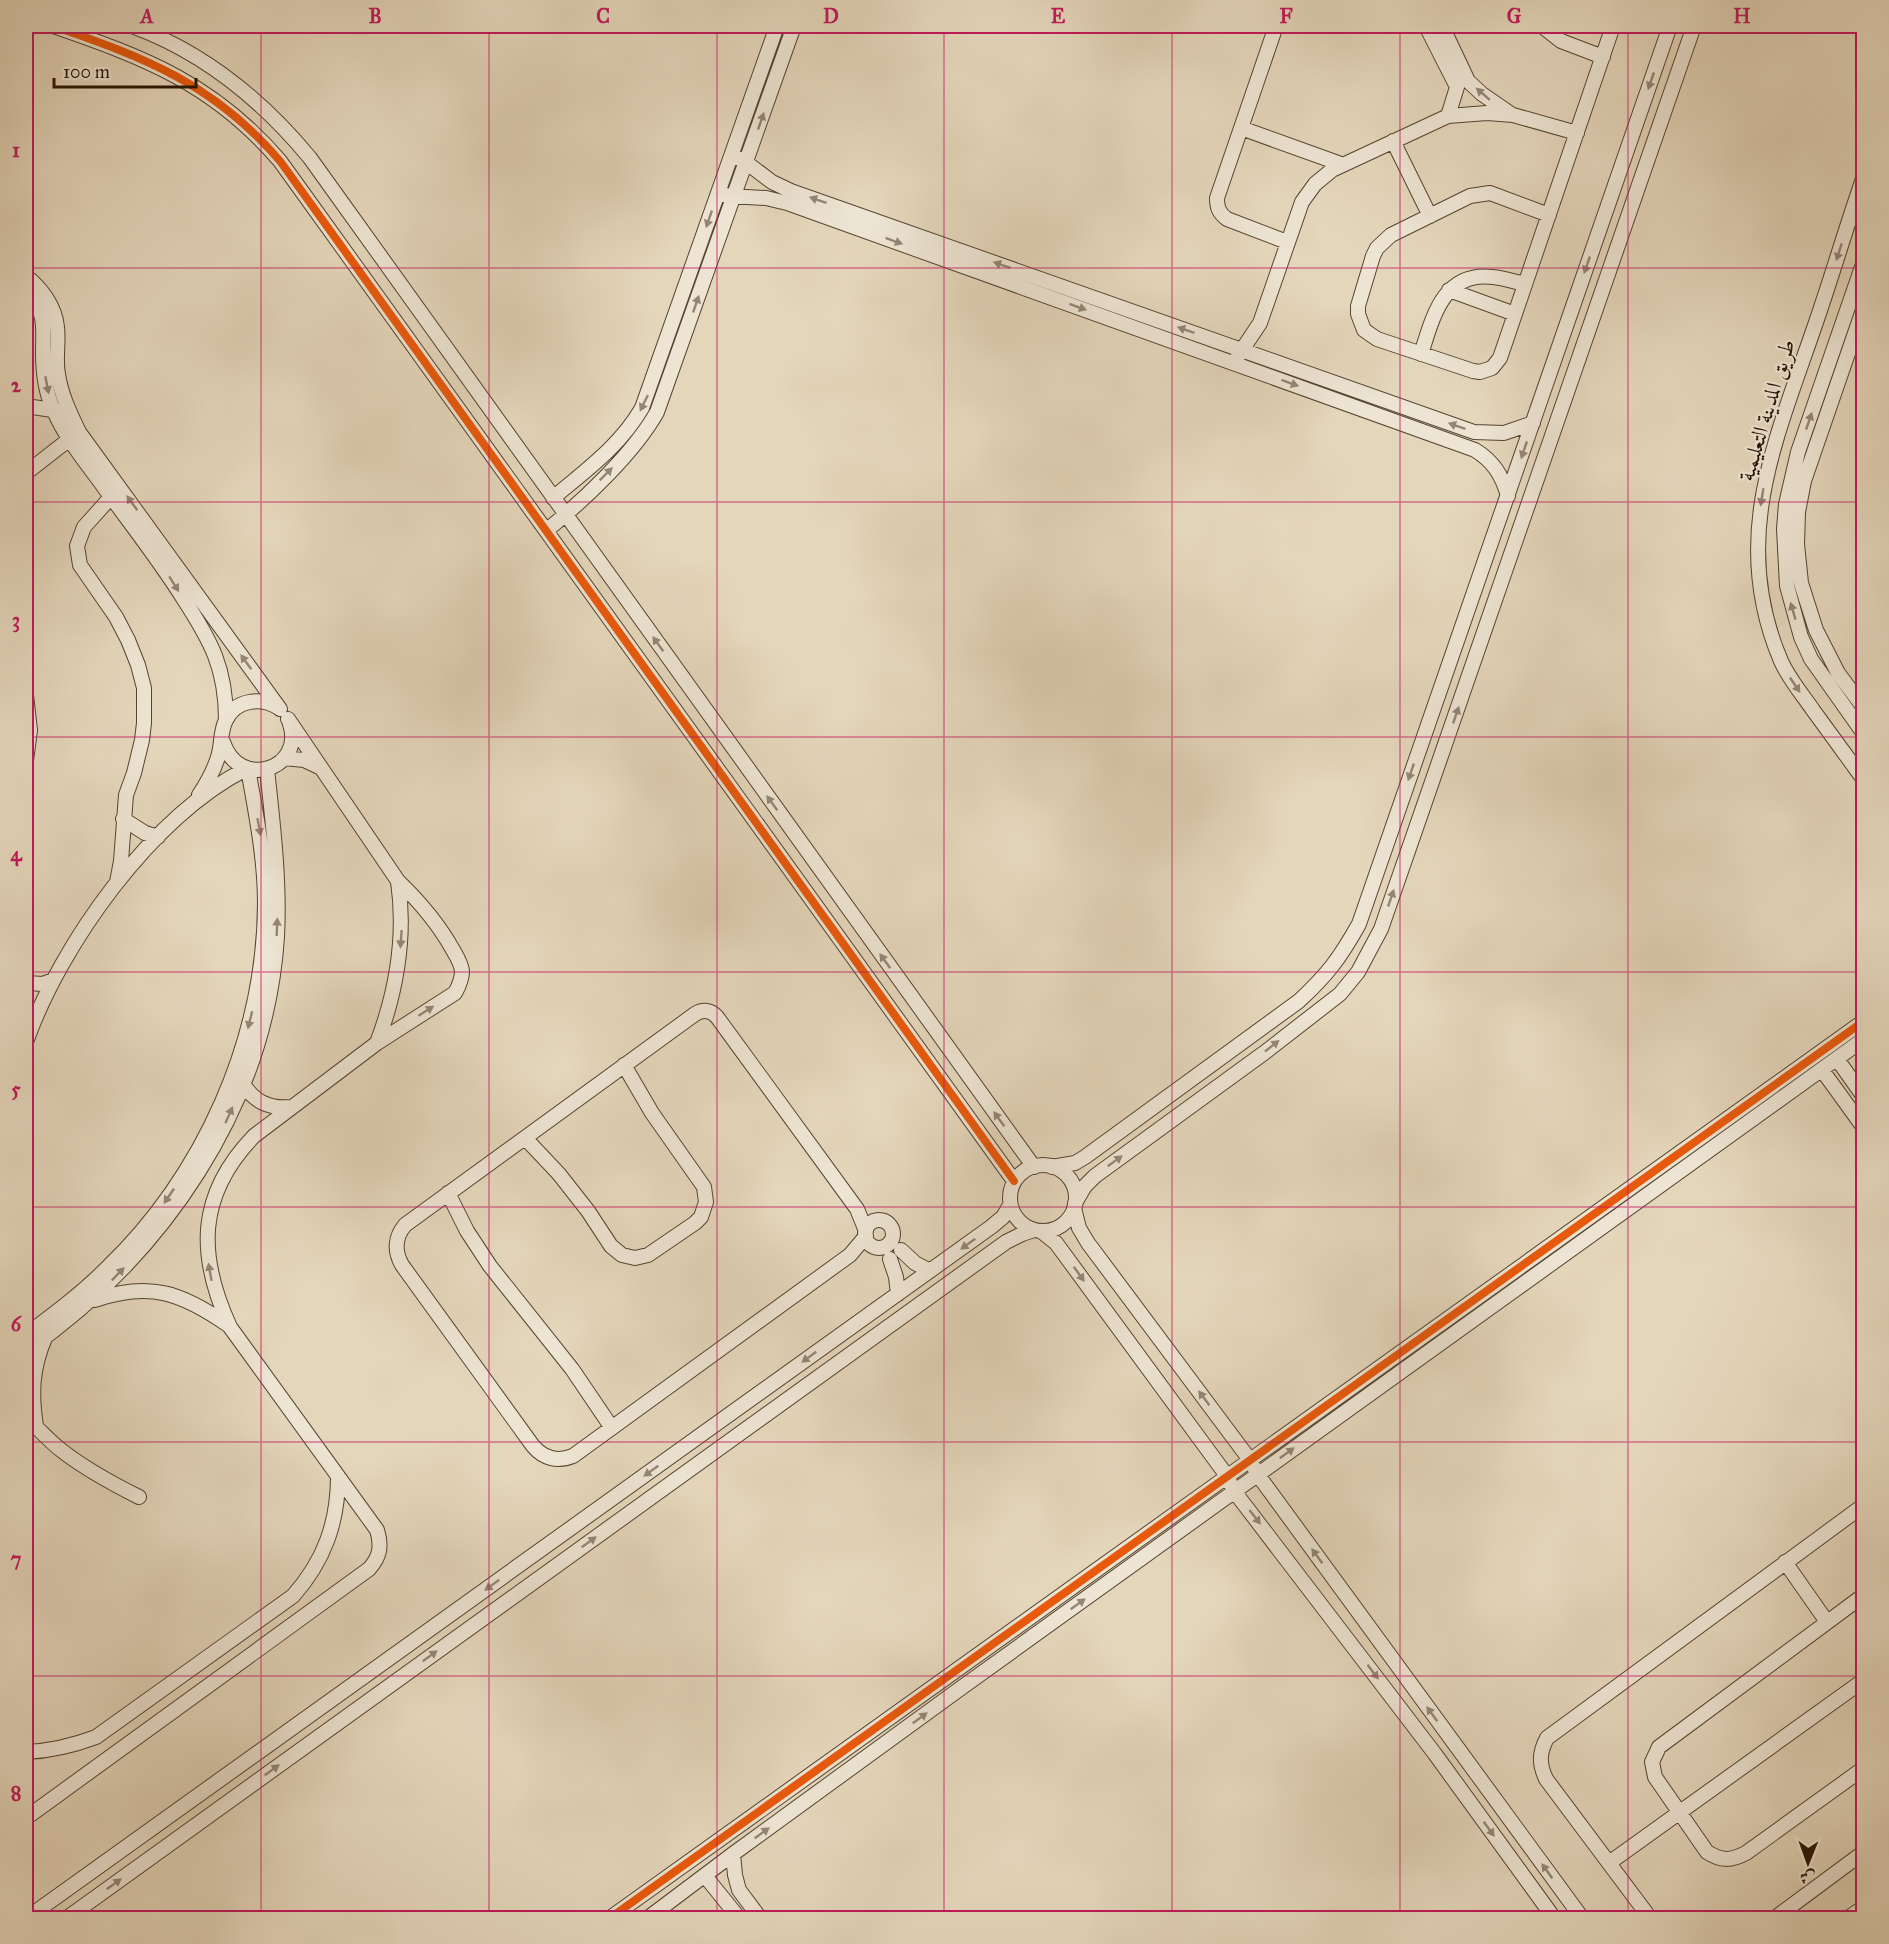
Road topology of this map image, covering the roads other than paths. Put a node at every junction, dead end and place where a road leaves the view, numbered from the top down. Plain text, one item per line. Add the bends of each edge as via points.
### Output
1 (52, 26) edge
2 (132, 26) edge
3 (777, 26) edge
4 (794, 26) edge
5 (1276, 26) edge
6 (1426, 26) edge
7 (1442, 26) edge
8 (1542, 26) edge
9 (1614, 26) edge
10 (1670, 26) edge
11 (1694, 26) edge
12 (1603, 57) junction
13 (1513, 115) junction
14 (1448, 116) junction
15 (1241, 128) junction
16 (1577, 133) junction
17 (1393, 141) junction
18 (732, 155) junction
19 (746, 163) junction
20 (1341, 164) junction
21 (1863, 176) edge
22 (718, 193) junction
23 (734, 196) junction
24 (1549, 215) junction
25 (1430, 216) junction
26 (1287, 242) junction
27 (1863, 261) edge
28 (26, 276) edge
29 (1525, 284) junction
30 (1449, 290) junction
31 (26, 291) edge
32 (1863, 307) edge
33 (1515, 314) junction
34 (1260, 323) junction
35 (51, 329) junction
36 (1241, 350) junction
37 (1421, 354) junction
38 (1258, 356) junction
39 (1235, 364) junction
40 (1252, 370) junction
41 (26, 405) edge
42 (54, 410) junction
43 (70, 413) junction
44 (1533, 423) junction
45 (74, 435) junction
46 (47, 455) junction
47 (85, 461) junction
48 (26, 473) edge
49 (1508, 496) junction
50 (111, 497) junction
51 (553, 498) junction
52 (565, 516) junction
53 (547, 530) junction
54 (163, 555) junction
55 (1454, 649) junction
56 (1476, 656) junction
57 (26, 695) edge
58 (1863, 708) edge
59 (284, 714) junction
60 (226, 720) junction
61 (1863, 734) edge
62 (223, 742) junction
63 (284, 758) junction
64 (26, 761) edge
65 (322, 768) junction
66 (247, 769) junction
67 (267, 769) junction
68 (1863, 780) edge
69 (195, 802) junction
70 (123, 819) junction
71 (158, 837) junction
72 (270, 863) junction
73 (398, 881) junction
74 (117, 882) junction
75 (53, 980) junction
76 (26, 983) edge
77 (26, 1004) edge
78 (1863, 1021) edge
79 (32, 1026) junction
80 (1863, 1039) edge
81 (26, 1042) edge
82 (376, 1043) junction
83 (1837, 1059) junction
84 (624, 1065) junction
85 (1821, 1070) junction
86 (243, 1084) junction
87 (1863, 1097) edge
88 (291, 1107) junction
89 (1863, 1128) edge
90 (525, 1138) junction
91 (208, 1158) junction
92 (1034, 1167) junction
93 (1052, 1167) junction
94 (227, 1168) junction
95 (1014, 1181) junction
96 (448, 1193) junction
97 (1010, 1205) junction
98 (1075, 1206) junction
99 (857, 1209) junction
100 (877, 1220) junction
101 (1037, 1231) junction
102 (884, 1245) junction
103 (930, 1271) junction
104 (898, 1294) junction
105 (90, 1302) junction
106 (66, 1314) junction
107 (230, 1327) junction
108 (26, 1334) edge
109 (45, 1338) junction
110 (26, 1351) edge
111 (31, 1422) edge
112 (612, 1428) junction
113 (1250, 1460) junction
114 (1258, 1475) junction
115 (338, 1476) junction
116 (1227, 1476) junction
117 (1234, 1491) junction
118 (139, 1497) dead end
119 (1863, 1505) edge
120 (1785, 1563) junction
121 (1863, 1595) edge
122 (1827, 1622) junction
123 (1863, 1680) edge
124 (26, 1752) edge
125 (1863, 1768) edge
126 (1679, 1812) junction
127 (26, 1818) edge
128 (1863, 1852) edge
129 (732, 1854) junction
130 (1609, 1863) junction
131 (705, 1876) junction
132 (1863, 1907) edge
133 (27, 1918) edge
134 (67, 1918) edge
135 (610, 1918) edge
136 (648, 1918) edge
137 (740, 1918) edge
138 (760, 1918) edge
139 (1554, 1918) edge
140 (1582, 1918) edge
141 (1650, 1918) edge
142 (1775, 1918) edge
143 (1848, 1918) edge

1 - 53 street via 110,45 180,77 218,101 266,145
2 - 51 street via 182,48 222,74 295,139
3 - 18 street
19 -> 4 street
5 - 15 street
6 - 14 street via 1457,87
13 -> 7 street via 1468,81
8 - 12 street via 1561,41
9 - 12 street
10 -> 44 street
11 - 56 street
12 - 16 street
13 - 14 street
13 - 16 street
14 - 17 street
15 - 20 street
15 - 26 street via 1217,206 1227,219
16 - 24 street
17 - 20 street
17 - 25 street
18 - 19 street
18 - 22 street
19 - 23 street
36 -> 19 street via 791,191
20 - 26 street via 1308,192
21 -> 68 street, طريق المدينة التعليمية via 1778,429 1762,494 1758,533 1762,600 1782,663
22 - 23 street
22 -> 51 street via 642,408 612,449
23 -> 39 street via 787,203
52 -> 23 street via 634,447 657,412
24 - 25 street via 1480,193
24 - 29 street
25 - 37 street via 1391,235 1377,248 1358,306 1360,322 1370,335
26 - 34 street
61 -> 27 street, طريق المدينة التعليمية via 1811,659 1801,637 1787,586 1784,529 1798,452
28 - 35 street via 46,297 55,317
29 - 30 street via 1482,276
29 - 33 street
30 - 33 street
30 - 37 street via 1437,306
31 - 35 street
32 - 58 street via 1804,481 1797,536 1800,577 1810,615 1830,659
33 - 37 street via 1496,364 1486,371 1473,372
34 - 36 street
34 - 38 street
35 -> 42 street via 44,368
35 - 43 street via 58,374
36 - 38 street
36 - 39 street
38 - 40 street
44 -> 38 street via 1504,433 1474,432
39 - 40 street
40 -> 49 street via 1475,450 1493,464
41 - 42 street
42 - 43 street
42 - 45 street
43 - 45 street
44 -> 49 street
45 - 46 street
45 - 47 street
54 -> 45 street
46 - 47 street via 70,455
46 - 48 street
47 - 50 street
49 - 55 street
50 - 54 street
50 - 70 street via 84,527 77,556 124,633 144,688 142,740
51 - 52 street
52 - 53 street
92 -> 52 street
53 - 95 street
59 -> 54 street
54 -> 60 street via 214,651 224,687
55 - 56 street
55 -> 93 street via 1359,924 1325,977 1299,1001 1085,1157
98 -> 56 street via 1095,1176 1340,994 1358,972 1381,929
57 - 64 street via 30,730
59 - 60 street via 264,701 246,703
59 - 63 street via 292,739
59 - 65 street
60 - 62 street
62 - 66 street via 231,759
62 - 69 street via 212,773
63 - 65 street via 304,760
63 - 67 street
65 - 73 street
66 - 67 street
66 - 69 street via 219,783
66 -> 72 street via 260,835
67 - 72 street
69 - 71 street
70 - 71 street
70 - 74 street
71 - 74 street
86 -> 72 street via 271,981 277,927
72 -> 106 street via 257,988 246,1037 220,1106 191,1162 160,1208
73 -> 82 street via 402,909 400,955 391,1000
82 -> 73 street via 455,993 461,982 460,963 442,931
74 - 75 street
75 - 76 street
75 - 79 street
77 - 79 street
78 - 113 street
79 - 81 street
80 - 83 street
82 - 88 street
83 - 85 street
83 - 87 street
84 - 90 street
84 - 90 street via 657,1121 704,1187 705,1210 695,1223 648,1255 622,1255 611,1246 559,1174
84 - 99 street via 695,1014 711,1012
85 - 89 street
114 -> 85 street
86 - 88 street via 257,1101 267,1106
91 -> 86 street
88 - 94 street via 254,1136
90 - 96 street
91 - 94 street
105 -> 91 street via 163,1224
92 - 93 street
92 - 95 street
93 - 98 street via 1071,1181
107 -> 94 street via 214,1290 207,1236 213,1201
95 - 97 street
96 - 112 street via 490,1266 572,1369
96 - 112 street via 401,1230 397,1248 402,1265 537,1451 549,1458 567,1458
97 - 101 street via 1016,1218
97 -> 103 street via 997,1222
98 - 101 street via 1067,1221 1055,1229
113 -> 98 street via 1089,1243 1079,1228
99 - 100 street
99 - 102 street
100 - 102 street via 869,1224
100 - 102 street via 890,1225 893,1232
101 -> 116 street via 1056,1243
134 -> 101 street via 1006,1242 1022,1233
102 - 103 street
102 - 104 street
102 - 112 street via 850,1255
103 - 104 street
104 -> 133 street
105 - 106 street
105 - 107 street via 132,1291 153,1291 194,1303
106 - 108 street
106 - 109 street
107 - 115 street
109 - 110 street
109 - 111 street via 33,1381
111 - 118 street via 84,1467
113 - 114 street
113 - 116 street
114 - 117 street
140 -> 114 street
115 - 124 street via 332,1532 316,1566 293,1596 96,1737 50,1751
115 - 127 street via 377,1530 380,1551 369,1569
116 - 117 street
116 - 135 street
129 -> 117 street
117 -> 139 street via 1435,1754
119 - 120 street
120 - 122 street
120 - 130 street via 1547,1738 1540,1758 1546,1779
121 - 122 street
122 - 126 street via 1659,1747 1652,1770
123 - 126 street
125 - 126 street via 1737,1858 1716,1858 1707,1852
126 - 130 street
128 - 142 street
129 - 131 street
129 - 138 street via 739,1890
130 - 141 street
131 - 136 street
131 - 137 street
132 - 143 street

